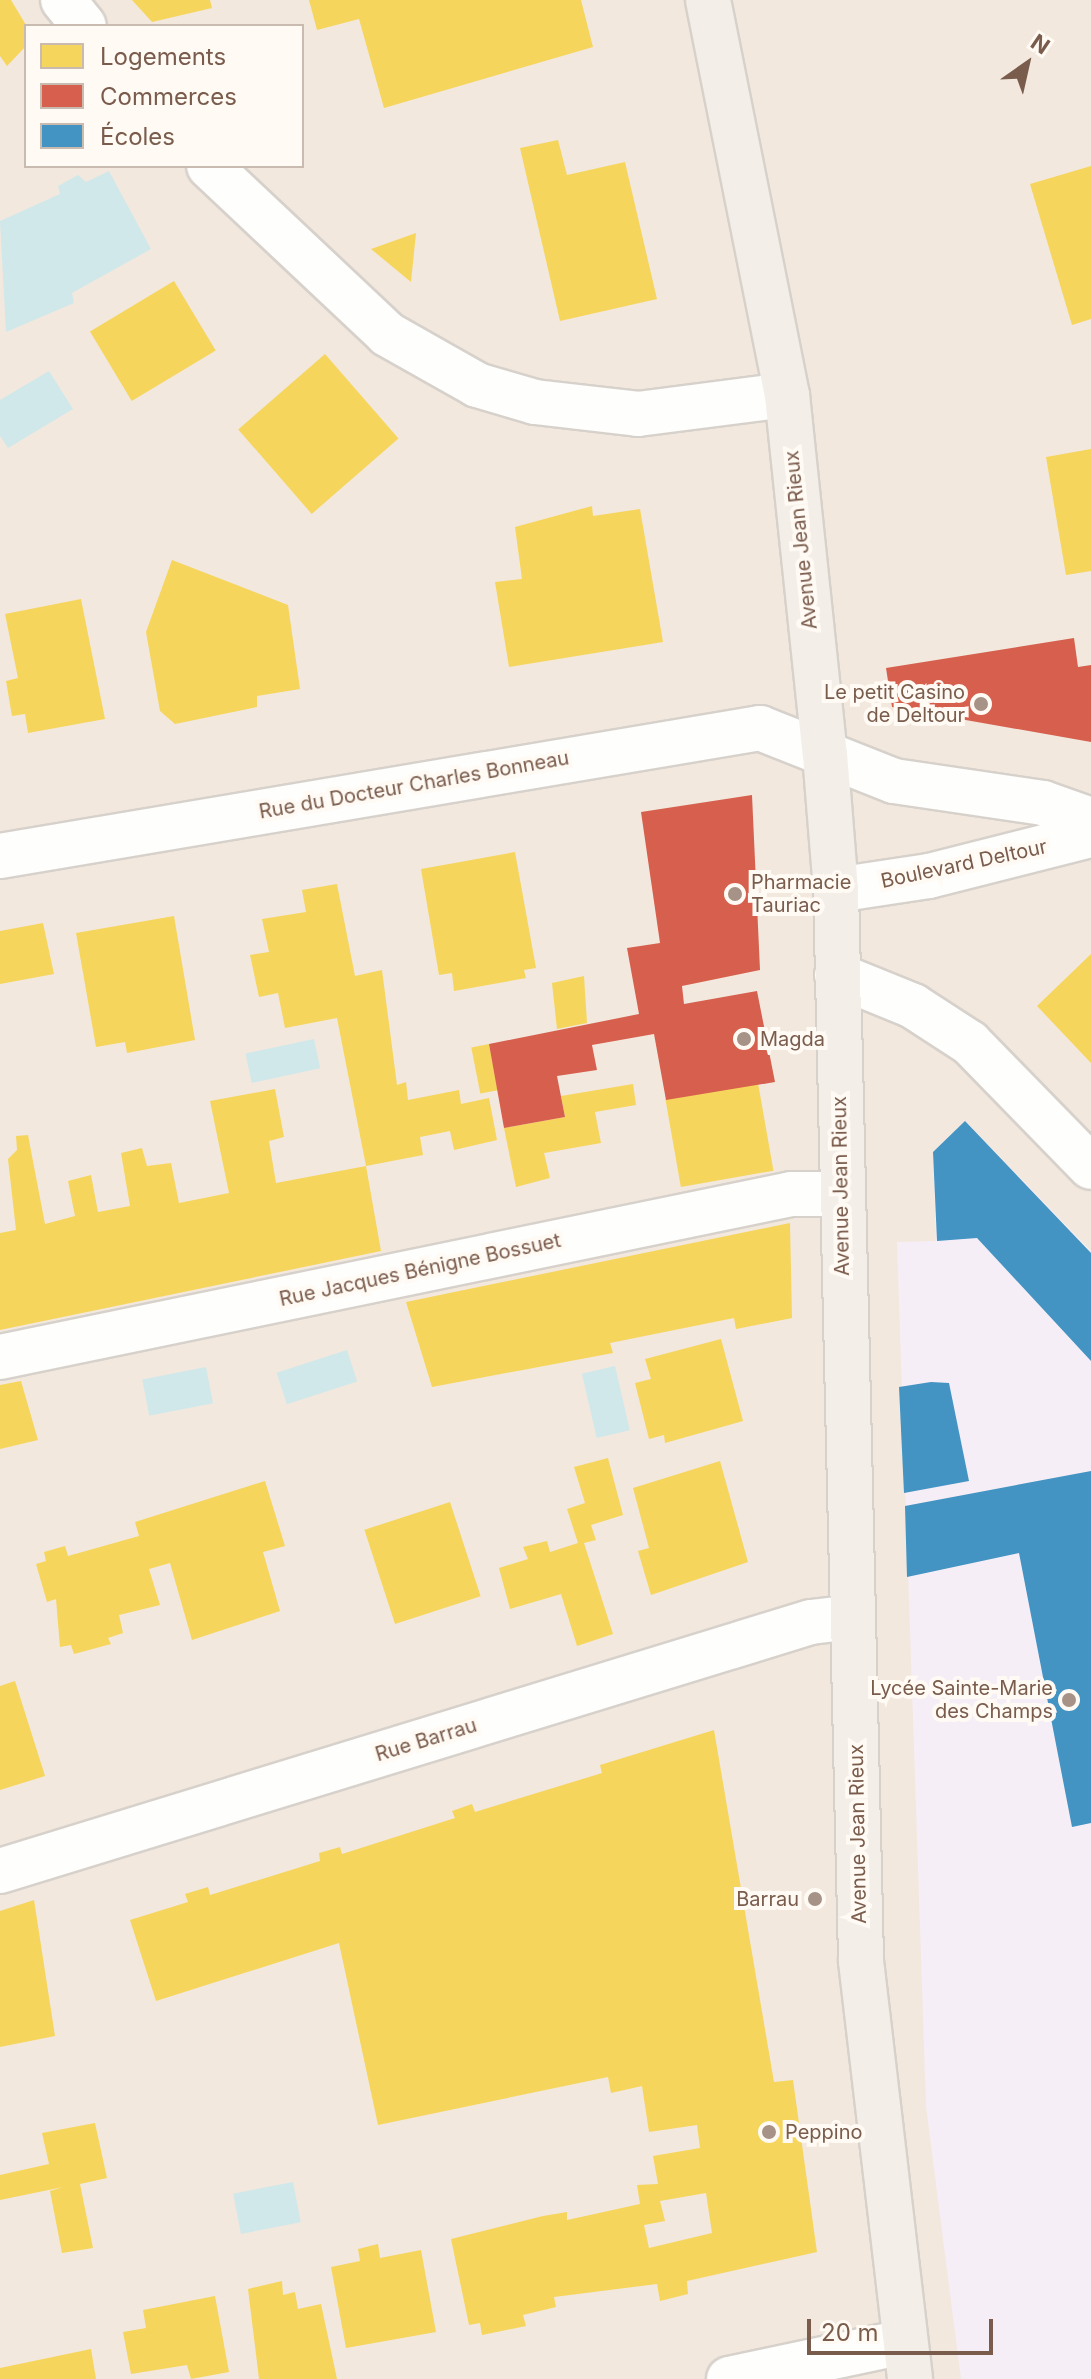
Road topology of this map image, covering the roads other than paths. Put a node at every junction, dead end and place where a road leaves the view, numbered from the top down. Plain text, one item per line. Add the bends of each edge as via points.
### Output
1 (63, 0) edge
2 (708, 0) edge
3 (82, 24) edge
4 (211, 168) edge
5 (787, 395) junction
6 (825, 754) junction
7 (1091, 820) edge
8 (1091, 835) edge
9 (0, 856) edge
10 (836, 890) junction
11 (837, 975) junction
12 (1091, 1167) edge
13 (841, 1194) junction
14 (0, 1357) edge
15 (853, 1617) junction
16 (0, 1871) edge
17 (907, 2360) edge
18 (729, 2379) edge

1 - 3 street
2 - 5 main road, Avenue Jean Rieux
4 - 5 street via 387,334 477,385 535,402 638,414
5 - 6 main road, Avenue Jean Rieux
6 - 7 street, Boulevard Deltour via 894,781 1043,803
6 - 9 street, Rue du Docteur Charles Bonneau via 760,728
6 - 10 main road, Avenue Jean Rieux
8 - 10 street, Boulevard Deltour via 929,876
10 - 11 main road, Avenue Jean Rieux
11 - 12 street via 913,1006 970,1043
11 - 13 main road, Avenue Jean Rieux
13 - 14 street, Rue Jacques Bénigne Bossuet via 791,1194
13 - 15 main road, Avenue Jean Rieux
15 - 16 street, Rue Barrau via 811,1622
15 - 17 main road, Avenue Jean Rieux via 861,1961
17 - 18 street

